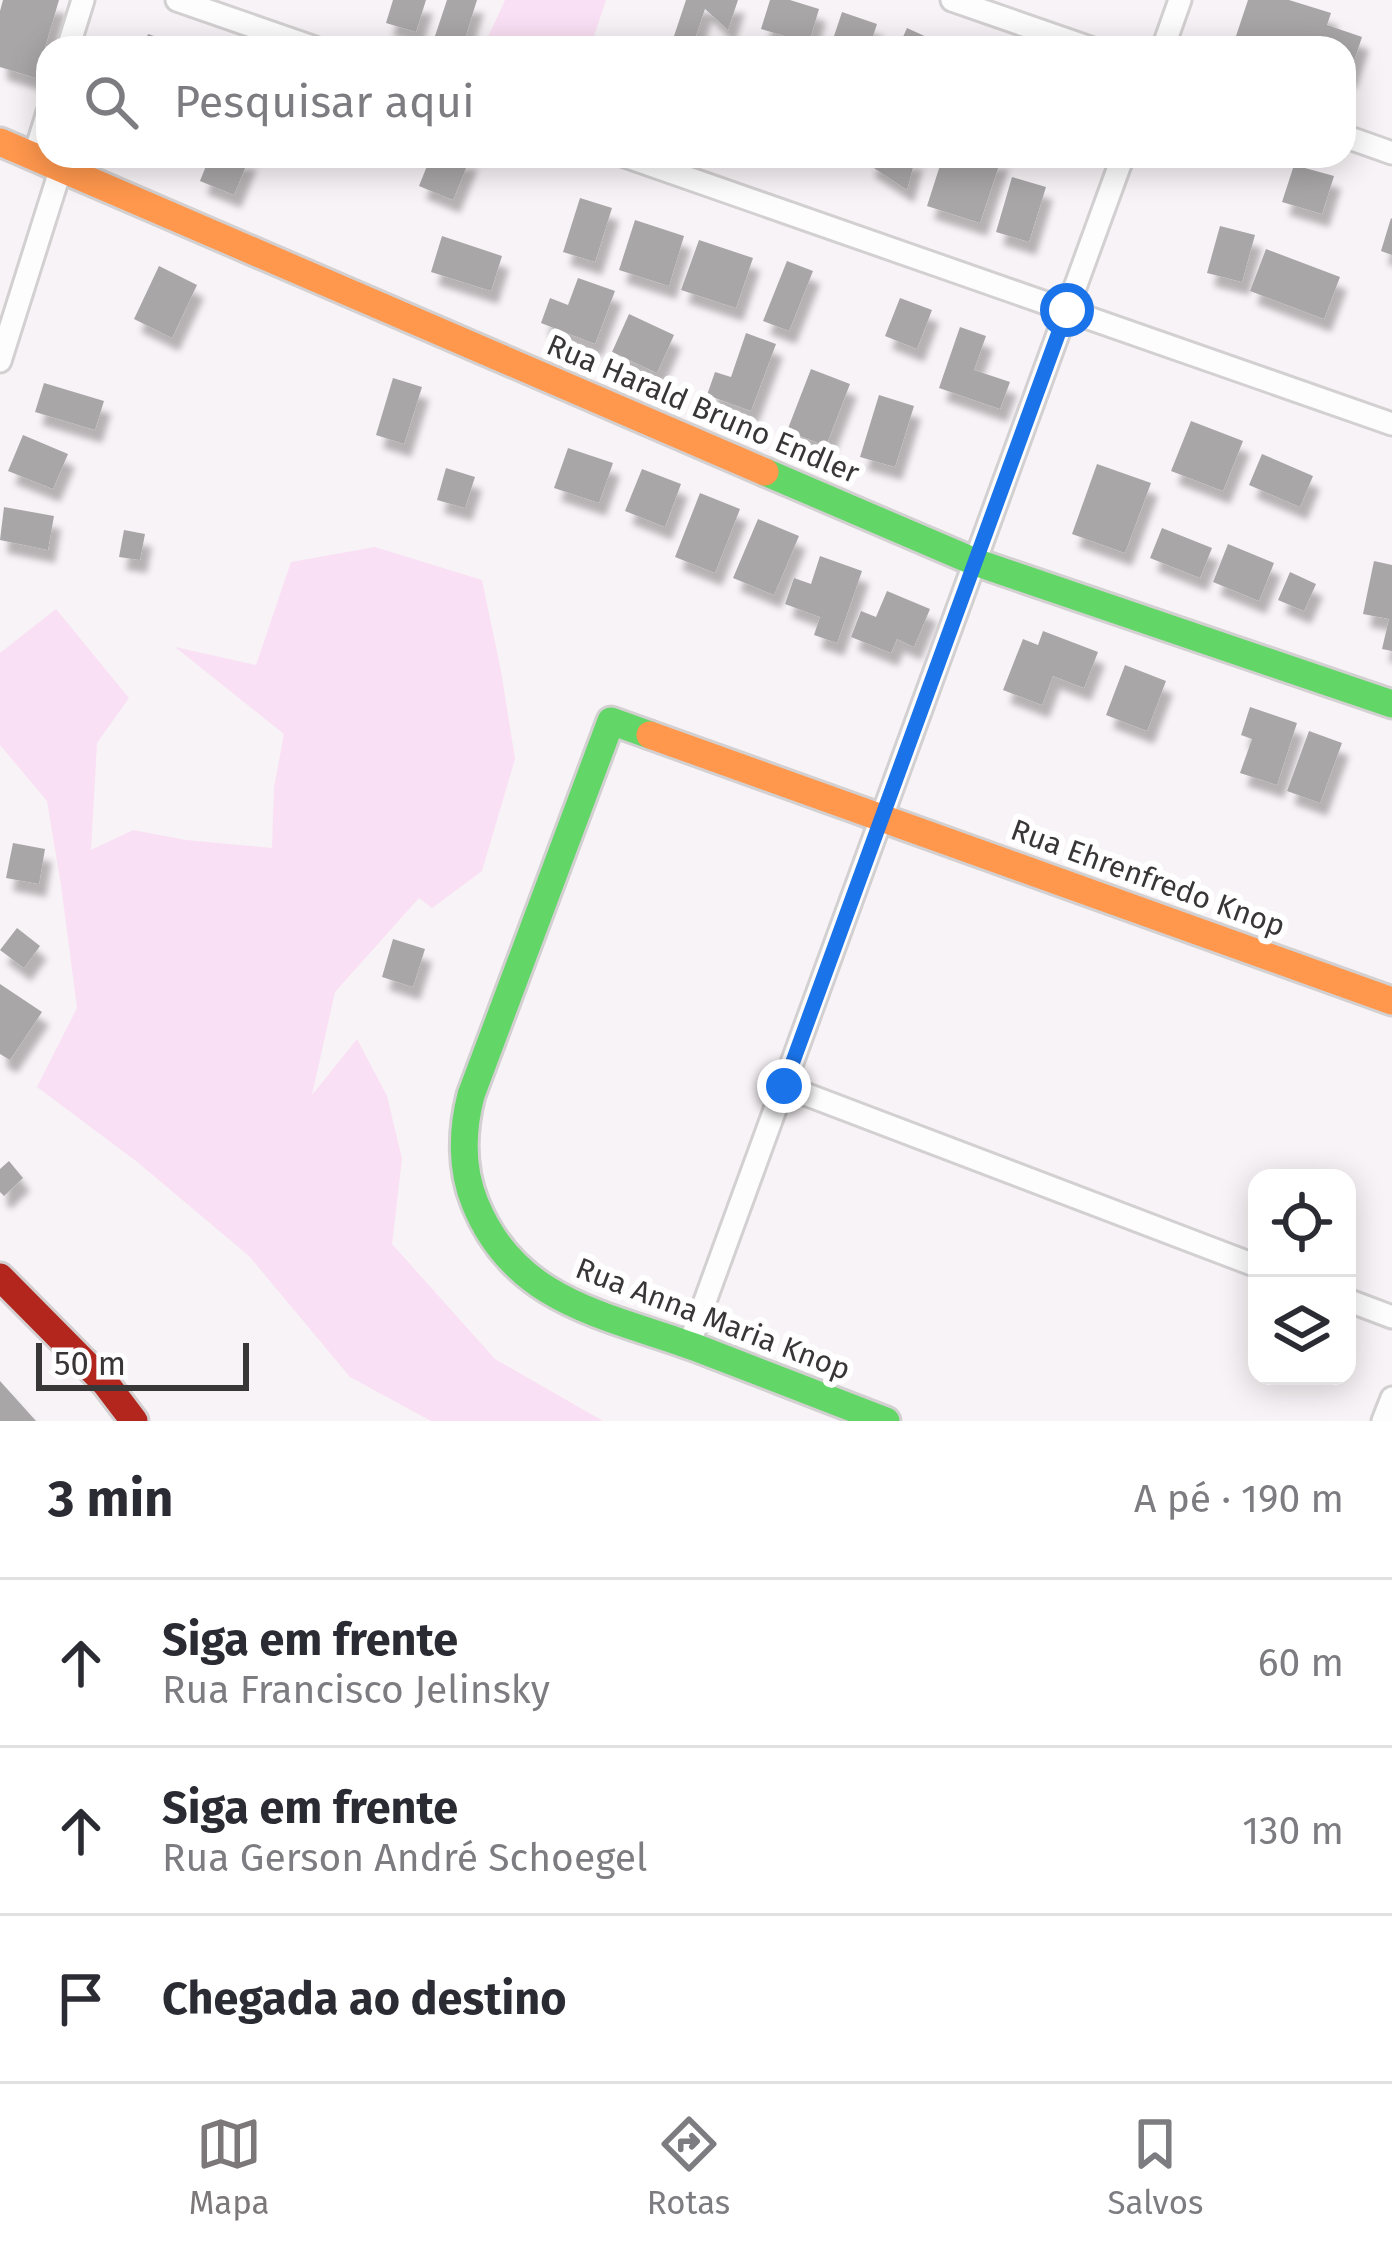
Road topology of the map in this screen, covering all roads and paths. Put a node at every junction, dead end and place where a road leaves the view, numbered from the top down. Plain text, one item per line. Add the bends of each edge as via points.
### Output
1 (83, 0) edge
2 (177, 0) edge
3 (952, 0) edge
4 (1180, 0) edge
5 (72, 36) edge
6 (280, 36) edge
7 (1056, 36) edge
8 (1167, 36) edge
9 (1356, 140) edge
10 (0, 142) edge
11 (36, 151) edge
12 (1392, 153) edge
13 (34, 157) joint
14 (61, 168) joint
15 (659, 168) edge
16 (1120, 168) edge
17 (1067, 310) junction
18 (0, 361) edge
19 (1392, 424) edge
20 (975, 562) junction
21 (1392, 704) edge
22 (881, 818) junction
23 (1392, 1001) edge
24 (784, 1086) junction
25 (477, 1214) joint
26 (1248, 1263) edge
27 (0, 1277) edge
28 (1356, 1303) edge
29 (1392, 1317) edge
30 (689, 1346) junction
31 (1392, 1398) edge
32 (134, 1421) edge
33 (886, 1421) edge
34 (1383, 1421) edge

1 - 5 street
2 - 6 street
3 - 7 street
4 - 8 street
9 - 12 street
10 - 13 street, Rua Harald Bruno Endler
11 - 13 street
14 - 18 street
14 - 20 street, Rua Harald Bruno Endler
15 - 17 street
16 - 17 street
17 - 19 street
17 - 20 street
20 - 21 street, Rua Harald Bruno Endler
20 - 22 street
22 - 23 street, Rua Ehrenfredo Knop
22 - 24 street
22 - 25 street, Rua Ehrenfredo Knop via 611,721 466,1115
24 - 26 street
24 - 30 street
25 - 30 street, Rua Anna Maria Knop via 527,1278 597,1314
27 - 32 street
28 - 29 street
30 - 33 street, Rua Anna Maria Knop
31 - 34 street

